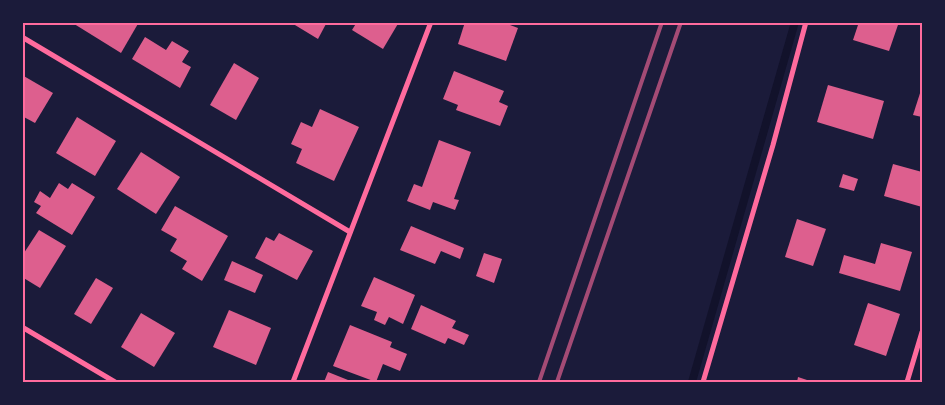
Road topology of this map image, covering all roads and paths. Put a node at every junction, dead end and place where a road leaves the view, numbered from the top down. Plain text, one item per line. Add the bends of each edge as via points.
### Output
1 (431, 22) edge
2 (806, 22) edge
3 (22, 38) edge
4 (350, 232) junction
5 (22, 327) edge
6 (922, 332) edge
7 (115, 382) edge
8 (292, 382) edge
9 (703, 382) edge
10 (907, 382) edge

1 - 4 street
2 - 9 street
3 - 4 street
4 - 8 street
5 - 7 street
6 - 10 street

